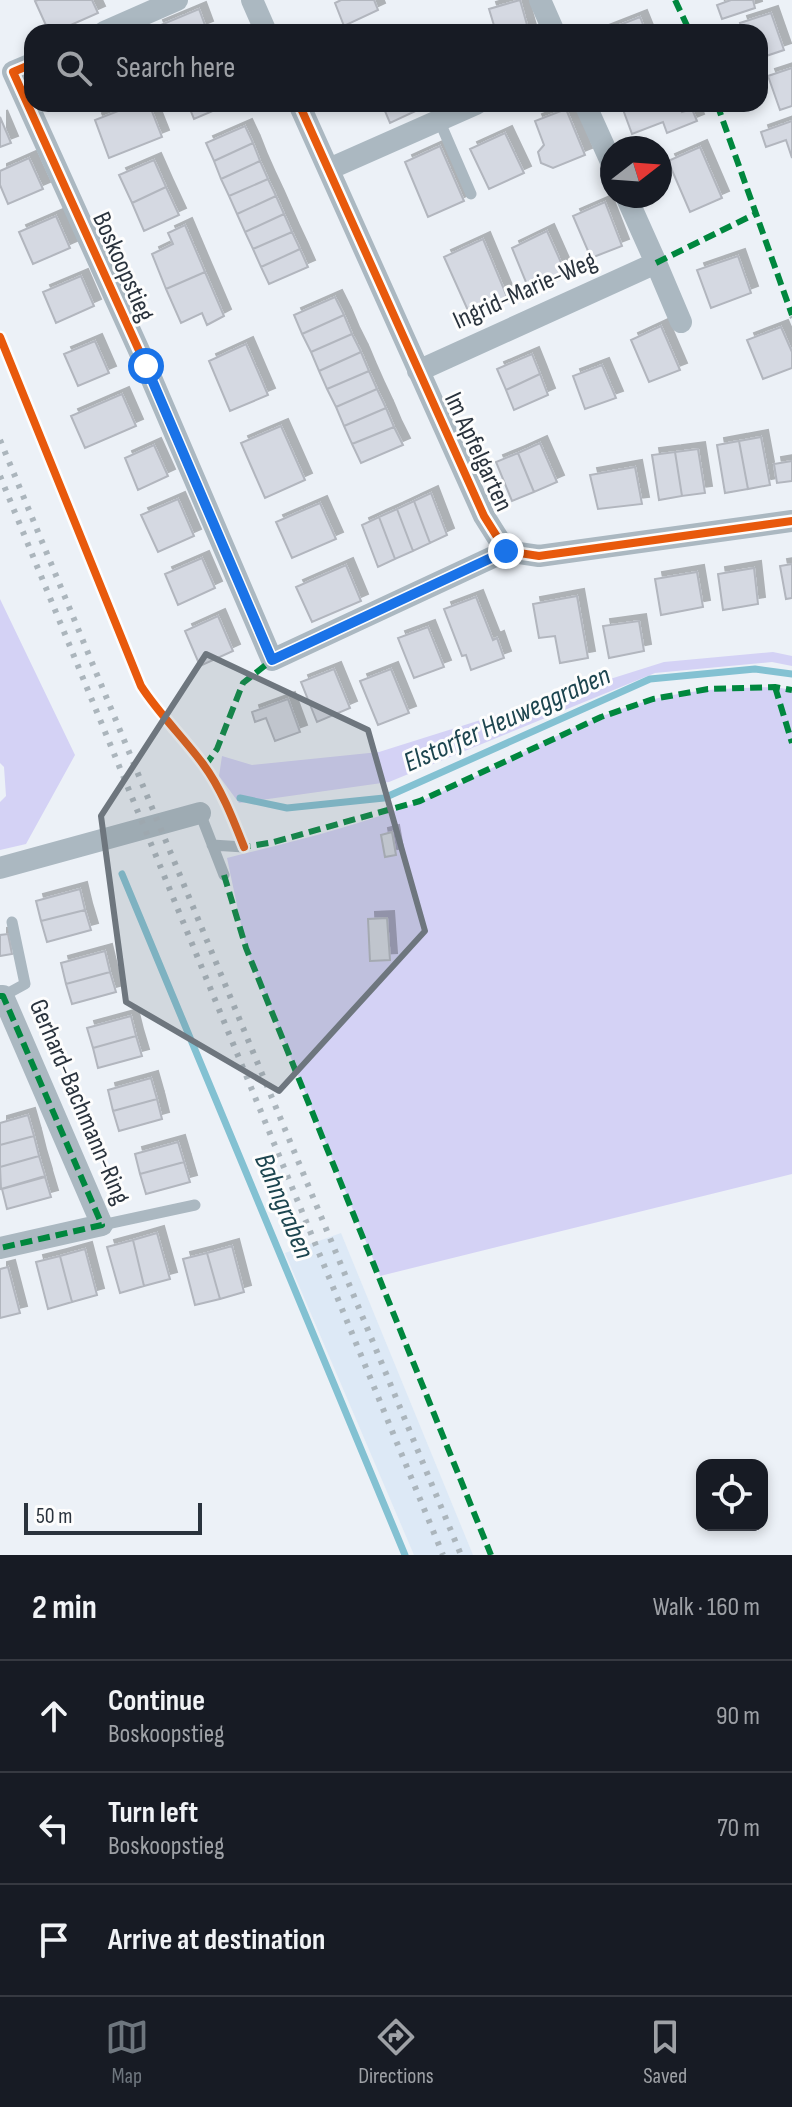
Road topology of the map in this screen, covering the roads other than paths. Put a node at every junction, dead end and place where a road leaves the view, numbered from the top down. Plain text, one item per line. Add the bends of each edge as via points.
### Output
1 (177, 0) edge
2 (252, 0) edge
3 (540, 0) edge
4 (122, 24) edge
5 (262, 24) edge
6 (550, 24) edge
7 (24, 67) edge
8 (24, 96) edge
9 (31, 112) edge
10 (303, 112) edge
11 (458, 112) edge
12 (589, 112) edge
13 (439, 120) junction
14 (600, 137) edge
15 (329, 169) junction
16 (471, 194) dead end
17 (631, 208) edge
18 (656, 263) junction
19 (681, 322) dead end
20 (418, 371) junction
21 (792, 521) edge
22 (506, 551) junction
23 (200, 813) joint
24 (212, 845) junction
25 (244, 847) dead end
26 (0, 868) edge
27 (224, 875) dead end
28 (12, 922) dead end
29 (1, 996) edge
30 (195, 1205) dead end
31 (102, 1225) junction
32 (0, 1248) edge

1 - 4 street
2 - 5 street
3 - 6 street
7 - 8 street, Boskoopstieg via 13,72
9 - 22 street, Boskoopstieg via 272,660
10 - 15 street, Im Apfelgarten
11 - 13 street
12 - 14 street
13 - 15 street
13 - 16 lane
15 - 20 street, Im Apfelgarten
17 - 18 street
18 - 19 street
18 - 20 street, Ingrid-Marie-Weg
20 - 22 street, Im Apfelgarten via 484,516
21 - 22 street, Im Apfelgarten via 539,556
23 - 24 lane
23 - 26 street
24 - 25 lane
24 - 27 lane
28 - 29 lane via 25,984
29 - 31 street, Gerhard-Bachmann-Ring
30 - 31 lane
31 - 32 street, Gerhard-Bachmann-Ring

